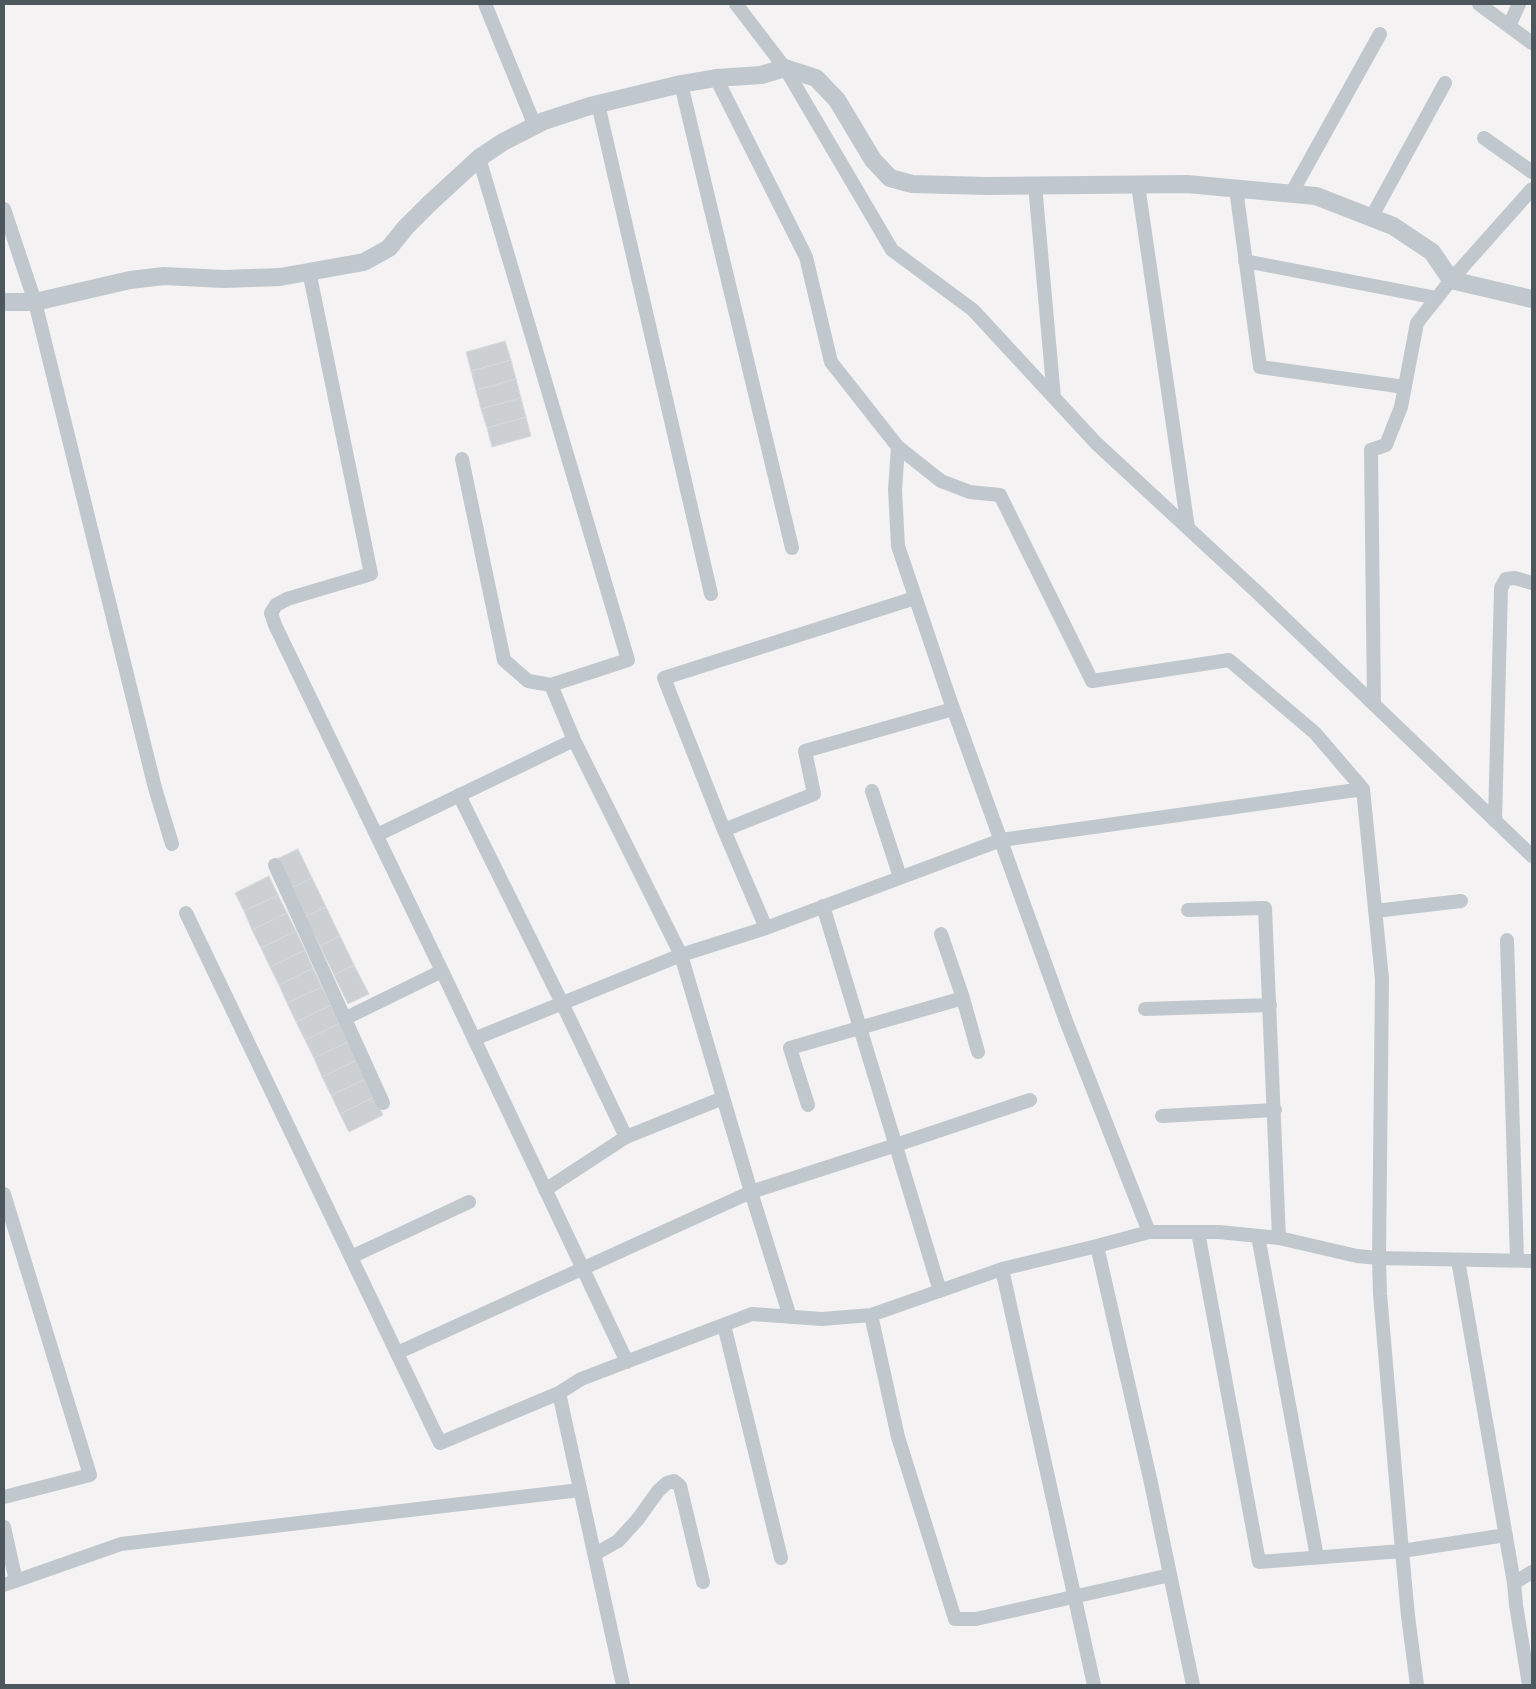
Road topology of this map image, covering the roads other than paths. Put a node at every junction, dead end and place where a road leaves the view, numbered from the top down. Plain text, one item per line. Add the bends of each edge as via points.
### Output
1 (485, 4) edge
2 (736, 4) edge
3 (1479, 4) edge
4 (1520, 4) edge
5 (1509, 26) junction
6 (1380, 34) dead end
7 (1532, 43) edge
8 (785, 68) junction
9 (716, 78) junction
10 (1446, 83) dead end
11 (681, 84) junction
12 (598, 104) junction
13 (534, 126) junction
14 (1484, 138) dead end
15 (479, 158) junction
16 (1532, 172) edge
17 (1035, 185) junction
18 (1138, 185) junction
19 (1236, 189) junction
20 (1532, 190) edge
21 (1291, 194) junction
22 (4, 209) edge
23 (1371, 218) junction
24 (1245, 261) junction
25 (309, 272) junction
26 (1452, 280) junction
27 (1437, 298) junction
28 (1532, 298) edge
29 (4, 302) edge
30 (35, 302) junction
31 (1405, 387) junction
32 (1054, 398) junction
33 (898, 446) junction
34 (462, 459) dead end
35 (1188, 528) junction
36 (792, 548) dead end
37 (1532, 583) edge
38 (711, 594) dead end
39 (916, 598) junction
40 (551, 685) junction
41 (1374, 704) junction
42 (953, 709) junction
43 (574, 740) junction
44 (1363, 789) junction
45 (872, 791) dead end
46 (459, 795) junction
47 (1495, 821) junction
48 (724, 830) junction
49 (376, 835) junction
50 (1001, 840) junction
51 (172, 844) dead end
52 (1532, 856) edge
53 (275, 865) dead end
54 (900, 877) junction
55 (1460, 902) dead end
56 (824, 906) junction
57 (1188, 910) dead end
58 (1375, 911) junction
59 (186, 913) dead end
60 (766, 928) junction
61 (941, 934) dead end
62 (1506, 940) dead end
63 (680, 955) junction
64 (442, 971) junction
65 (963, 998) junction
66 (562, 1003) junction
67 (1270, 1005) junction
68 (1145, 1009) dead end
69 (346, 1018) junction
70 (861, 1028) junction
71 (474, 1039) junction
72 (978, 1052) dead end
73 (723, 1098) junction
74 (1030, 1100) dead end
75 (384, 1103) dead end
76 (808, 1105) dead end
77 (1275, 1110) junction
78 (1162, 1116) dead end
79 (626, 1137) junction
80 (896, 1145) junction
81 (545, 1190) junction
82 (751, 1192) junction
83 (4, 1194) edge
84 (469, 1202) dead end
85 (1149, 1232) junction
86 (1198, 1232) junction
87 (1258, 1236) junction
88 (1279, 1238) junction
89 (1097, 1246) junction
90 (351, 1257) junction
91 (1379, 1258) junction
92 (1458, 1260) junction
93 (1517, 1260) junction
94 (1532, 1261) edge
95 (583, 1269) junction
96 (1002, 1270) junction
97 (940, 1290) junction
98 (870, 1315) junction
99 (790, 1317) junction
100 (724, 1325) junction
101 (397, 1353) junction
102 (627, 1362) junction
103 (559, 1393) junction
104 (580, 1490) junction
105 (4, 1497) edge
106 (4, 1527) edge
107 (1506, 1535) junction
108 (1402, 1551) junction
109 (595, 1554) junction
110 (1317, 1557) junction
111 (781, 1558) dead end
112 (1532, 1572) edge
113 (1170, 1576) junction
114 (703, 1582) dead end
115 (1514, 1582) junction
116 (10, 1583) edge
117 (1073, 1597) junction
118 (623, 1685) edge
119 (1094, 1685) edge
120 (1194, 1685) edge
121 (1417, 1685) edge
122 (1529, 1685) edge

1 - 13 street
2 - 8 street
3 - 5 street
4 - 5 street
5 - 7 street
6 - 21 street
8 - 9 street via 760,75
8 - 17 street via 816,78 837,100 873,160 890,178 912,184
8 - 32 street via 892,250 973,310
9 - 11 street
9 - 33 street via 806,257 831,362
10 - 23 street
11 - 12 street
11 - 36 street
12 - 13 street
12 - 38 street
13 - 15 street
14 - 16 street
15 - 25 street via 406,227 389,248 364,262
15 - 40 street via 628,660
17 - 18 street
17 - 32 street
18 - 19 street via 1186,184
18 - 35 street
19 - 21 street
19 - 24 street
20 - 26 street
21 - 23 street via 1316,196
22 - 30 street
23 - 26 street via 1393,226 1432,252
24 - 27 street
24 - 31 street via 1260,367
25 - 30 street via 280,277 224,279 164,276 130,280
25 - 49 street via 371,574 287,599 276,605 271,613
26 - 27 street
26 - 28 street
27 - 31 street via 1417,323
29 - 30 street
30 - 51 street via 155,788
31 - 41 street via 1386,445 1371,450
32 - 35 street via 1096,443
33 - 39 street via 898,546
33 - 44 street via 941,481 970,492 1000,495 1092,681 1229,660 1315,733
34 - 40 street via 504,660 528,681
35 - 41 street
37 - 47 street via 1506,579 1502,588
39 - 42 street
39 - 48 street via 664,678
40 - 43 street
41 - 47 street
42 - 48 street via 805,751 814,794
42 - 50 street
43 - 46 street
43 - 63 street
44 - 50 street
44 - 58 street
45 - 54 street
46 - 49 street
46 - 66 street
47 - 52 street
48 - 60 street
49 - 64 street
50 - 54 street
50 - 85 street via 1066,1021
53 - 69 street
54 - 56 street
55 - 58 street
56 - 60 street
56 - 70 street
57 - 67 street via 1265,908
58 - 91 street via 1382,979
59 - 90 street
60 - 63 street
61 - 65 street
62 - 93 street
63 - 66 street
63 - 73 street
64 - 69 street
64 - 71 street
65 - 70 street
65 - 72 street
66 - 71 street
66 - 79 street
67 - 68 street
67 - 77 street
69 - 75 street
70 - 76 street via 790,1048
70 - 80 street
71 - 81 street
73 - 79 street
73 - 82 street
74 - 80 street
77 - 78 street
77 - 88 street
79 - 81 street
80 - 82 street
80 - 97 street
81 - 95 street
82 - 95 street
82 - 99 street
83 - 105 street via 90,1475
84 - 90 street
85 - 86 street
85 - 89 street
86 - 87 street
86 - 110 street via 1259,1562
87 - 88 street
87 - 110 street
88 - 91 street
89 - 96 street
89 - 113 street
90 - 101 street
91 - 92 street
91 - 108 street
92 - 93 street
92 - 107 street
93 - 94 street
95 - 101 street
95 - 102 street
96 - 97 street
96 - 117 street
97 - 98 street
98 - 99 street via 822,1319
98 - 117 street via 898,1437 955,1620
99 - 100 street via 752,1314
100 - 102 street
100 - 111 street
101 - 103 street via 440,1443
102 - 103 street via 581,1379
103 - 104 street
104 - 109 street
104 - 116 street via 122,1544
106 - 116 street
107 - 108 street
107 - 115 street
108 - 110 street
108 - 121 street
109 - 114 street via 618,1541 658,1491 674,1481 680,1486
109 - 118 street
112 - 115 street
113 - 117 street
113 - 120 street
115 - 122 street
117 - 119 street

